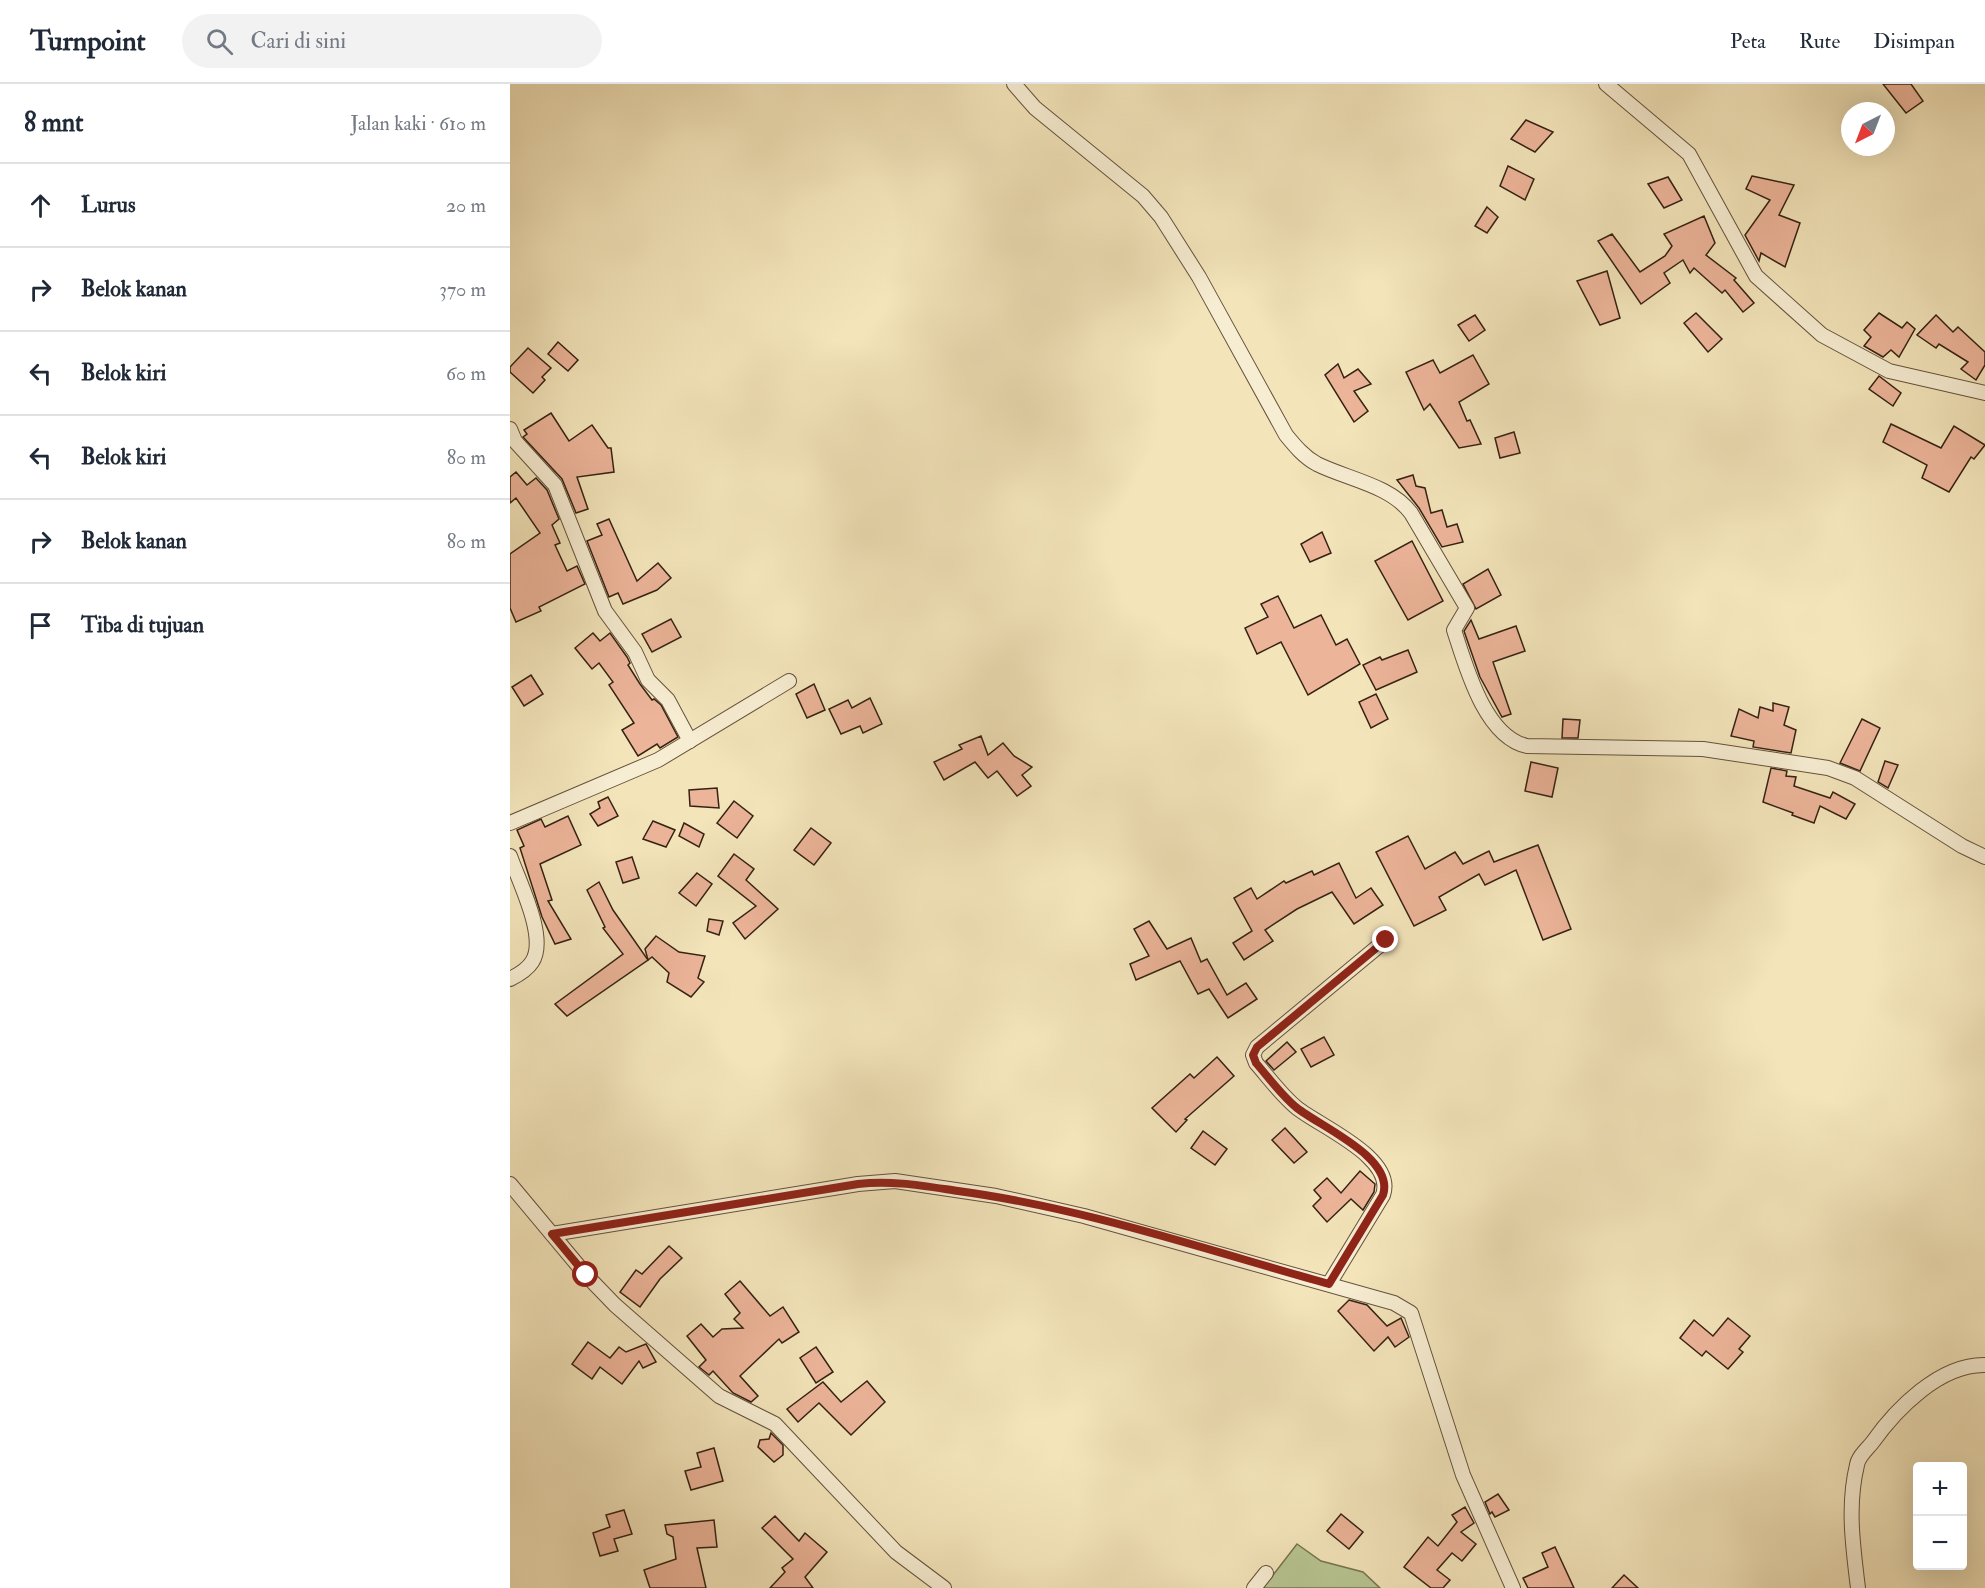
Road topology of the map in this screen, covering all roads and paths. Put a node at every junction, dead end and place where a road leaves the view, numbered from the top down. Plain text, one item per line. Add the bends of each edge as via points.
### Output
1 (1014, 84) edge
2 (1606, 84) edge
3 (1985, 393) edge
4 (512, 438) edge
5 (789, 681) dead end
6 (690, 741) junction
7 (510, 823) edge
8 (510, 856) edge
9 (1985, 857) edge
10 (1386, 940) dead end
11 (510, 979) edge
12 (510, 1184) edge
13 (552, 1234) junction
14 (1329, 1284) junction
15 (1985, 1365) edge
16 (1266, 1573) dead end
17 (944, 1588) edge
18 (1254, 1588) edge
19 (1513, 1588) edge
20 (1858, 1588) edge

1 - 9 street via 1035,108 1143,196 1161,217 1296,447 1316,463 1401,501 1412,513 1467,608 1454,630 1486,711 1504,736 1527,746 1702,749 1828,768 1855,778
2 - 3 street via 1689,154 1756,276 1822,335 1889,371
4 - 6 street via 551,478 605,611 635,652 648,680 668,700
5 - 6 street
6 - 7 street via 650,763
8 - 11 street via 535,926 538,947 532,962
10 - 14 street via 1257,1047 1253,1055 1292,1104 1370,1158 1383,1173 1383,1195
12 - 13 street
13 - 14 street via 895,1181 996,1196 1084,1216
13 - 17 street via 615,1305 719,1396 776,1424 896,1552
14 - 19 street via 1394,1302 1411,1313 1462,1475
15 - 20 street via 1942,1377 1917,1393 1857,1463 1850,1526
16 - 18 street

